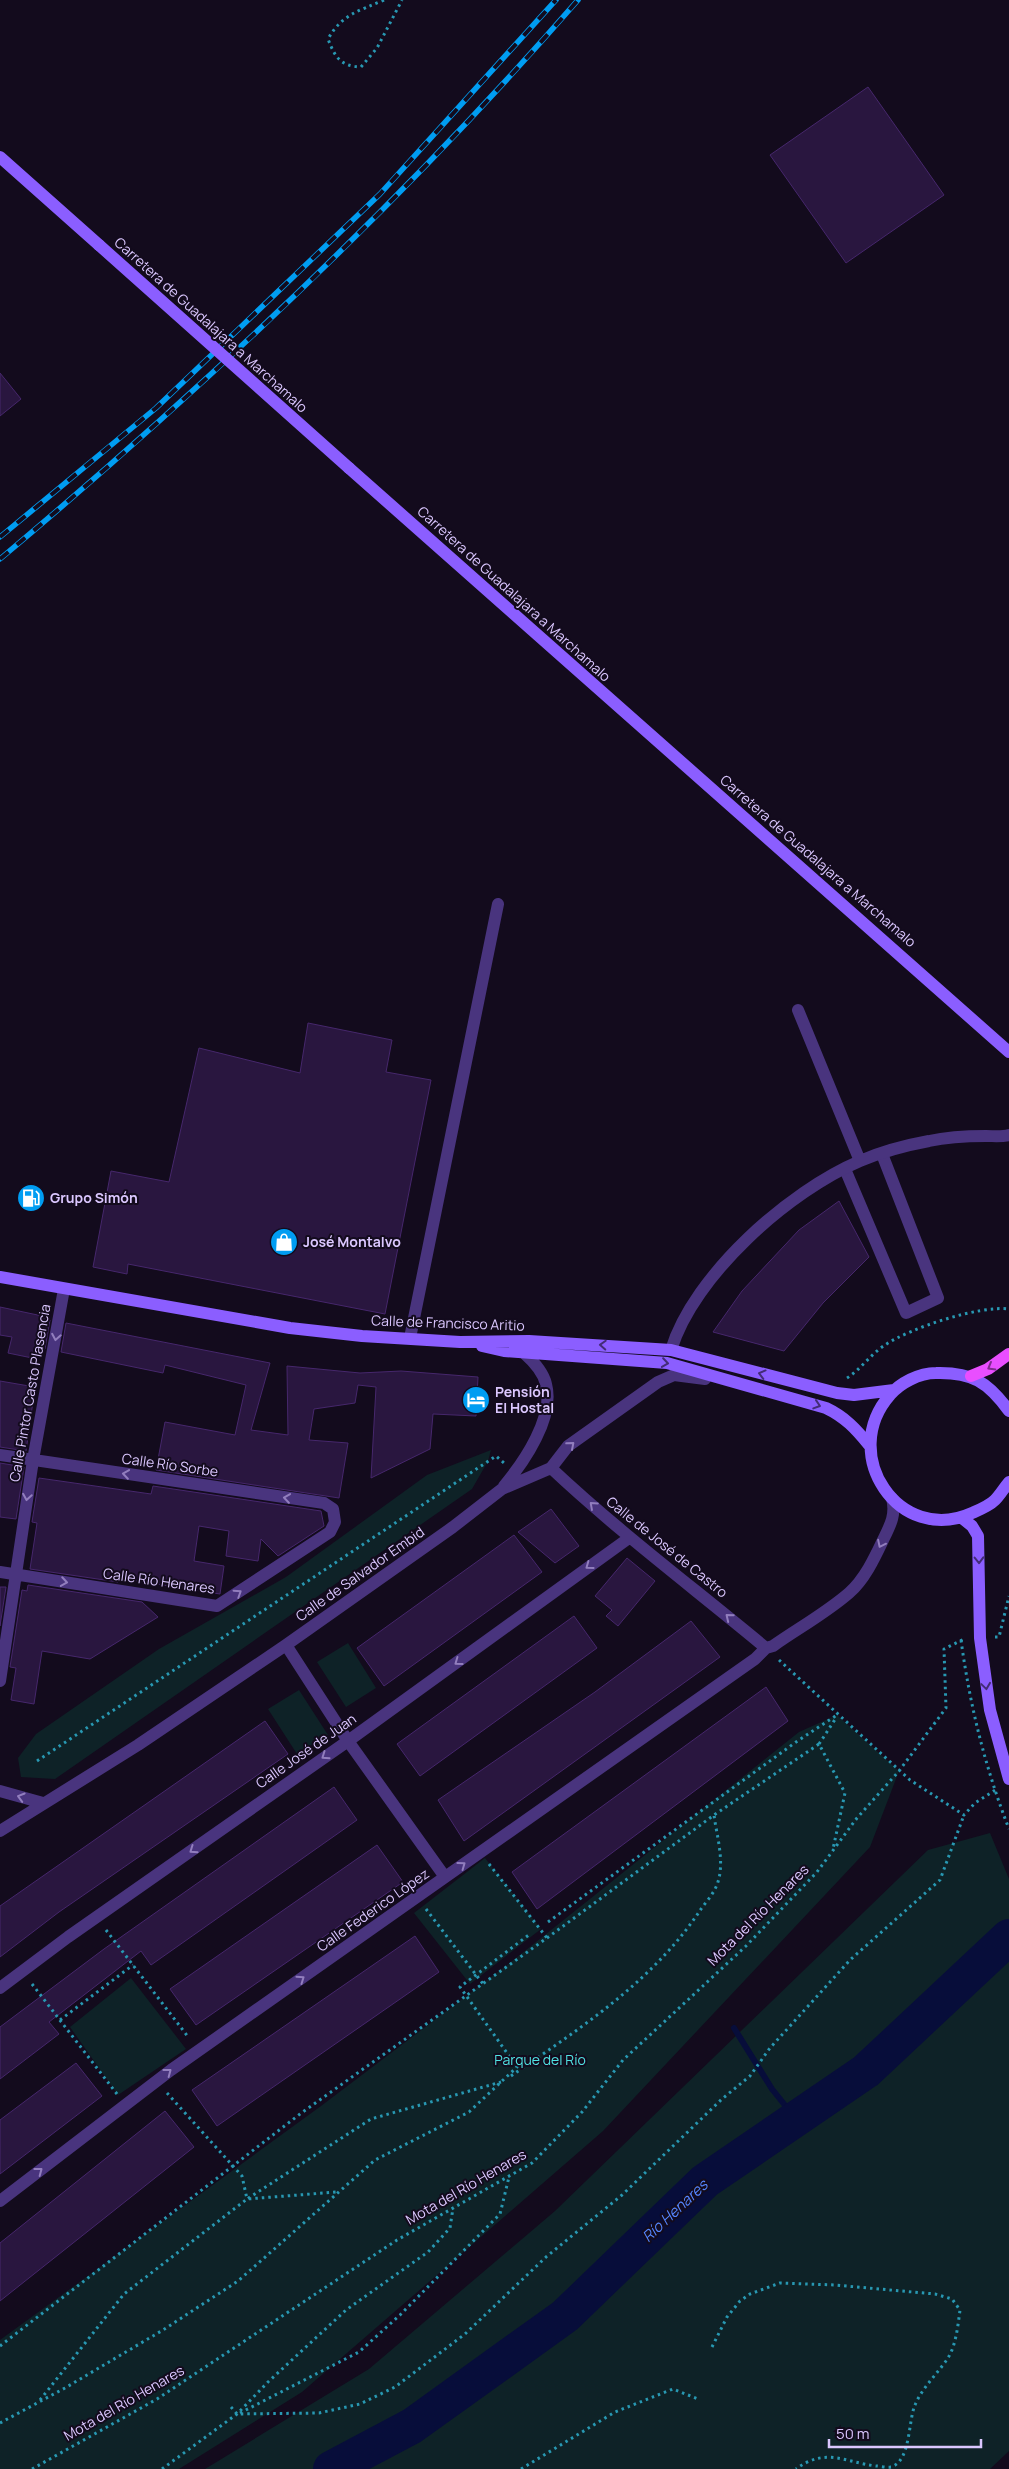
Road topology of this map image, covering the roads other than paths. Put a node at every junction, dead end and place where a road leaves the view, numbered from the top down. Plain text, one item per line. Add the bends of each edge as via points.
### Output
1 (0, 157) edge
2 (498, 904) dead end
3 (798, 1010) dead end
4 (1009, 1052) edge
5 (1008, 1136) edge
6 (882, 1154) junction
7 (860, 1161) junction
8 (845, 1169) junction
9 (0, 1277) edge
10 (64, 1289) junction
11 (410, 1338) junction
12 (460, 1342) junction
13 (672, 1350) junction
14 (524, 1352) junction
15 (1009, 1354) edge
16 (971, 1376) junction
17 (737, 1382) junction
18 (894, 1390) junction
19 (1009, 1411) edge
20 (869, 1445) junction
21 (0, 1455) edge
22 (33, 1460) junction
23 (552, 1468) junction
24 (1009, 1482) edge
25 (502, 1489) junction
26 (892, 1498) junction
27 (334, 1509) joint
28 (962, 1518) junction
29 (629, 1538) junction
30 (0, 1572) edge
31 (16, 1575) junction
32 (286, 1645) junction
33 (766, 1648) junction
34 (0, 1681) edge
35 (348, 1741) junction
36 (1006, 1782) edge
37 (0, 1791) edge
38 (43, 1804) junction
39 (1, 1826) edge
40 (445, 1877) junction
41 (0, 1988) edge
42 (0, 2201) edge

1 - 4 main road, Carretera de Guadalajara a Marchamalo, bridge
2 - 11 street
3 - 7 street
5 - 6 street via 930,1141
6 - 7 street
6 - 8 street via 938,1298 906,1313
7 - 8 street
8 - 13 street via 776,1213 722,1264 685,1317
9 - 10 main road, Calle de Francisco Aritio
10 - 11 main road, Calle de Francisco Aritio via 290,1328
10 -> 22 street, Calle Pintor Casto Plasencia
11 - 12 main road, Calle de Francisco Aritio
13 -> 12 main road, Calle de Francisco Aritio via 529,1341
12 - 14 main road
18 -> 13 main road, Calle de Francisco Aritio via 854,1395 837,1393
14 -> 17 main road via 667,1363
14 - 25 street via 544,1377 548,1394 537,1438 525,1460
15 -> 16 main road via 988,1370
16 - 18 main road via 954,1372 929,1373
16 - 19 main road via 997,1393
17 -> 20 main road via 826,1408 855,1427
23 -> 17 street via 568,1446 669,1377 684,1375
18 - 20 main road via 874,1420
20 - 26 main road via 873,1470
21 - 22 street, Calle Río Sorbe
27 -> 22 street, Calle Río Sorbe via 324,1503
22 -> 31 street, Calle Pintor Casto Plasencia
23 - 25 street, Calle de Salvador Embid
29 -> 23 street, Calle de José de Castro
24 - 28 main road via 994,1501
25 - 32 street, Calle de Salvador Embid
26 - 28 main road via 904,1509 927,1518
26 -> 33 street, Calle Federico López via 892,1522 860,1580 849,1593
31 -> 27 street, Calle Río Henares via 217,1606 330,1532 335,1522
28 -> 36 main road via 978,1536 980,1638 990,1710
33 -> 29 street, Calle de José de Castro
29 -> 35 street, Calle José de Juan
30 - 31 street, Calle Río Henares
31 - 34 street, Calle Pintor Casto Plasencia
32 - 35 street
32 - 38 street, Calle de Salvador Embid via 138,1746
40 -> 33 street, Calle Federico López via 762,1654
35 - 40 street
35 -> 41 street, Calle José de Juan
38 -> 37 street
38 - 39 street, Calle de Salvador Embid
42 -> 40 street, Calle Federico López via 156,2081

